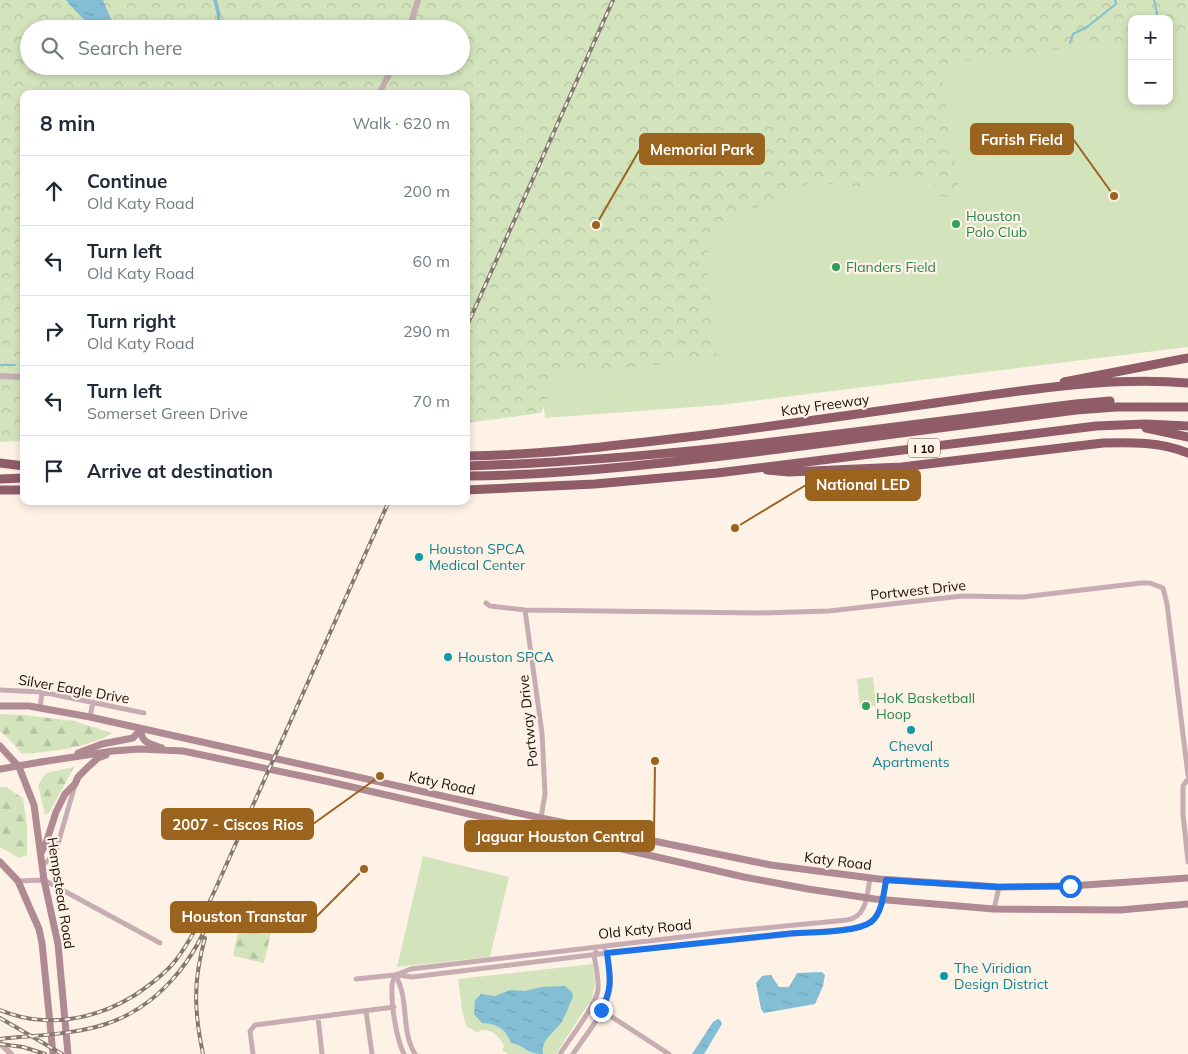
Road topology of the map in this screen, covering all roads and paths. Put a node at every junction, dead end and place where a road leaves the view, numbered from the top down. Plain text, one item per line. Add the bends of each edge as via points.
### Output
1 (418, 0) edge
2 (411, 20) edge
3 (388, 75) edge
4 (381, 90) edge
5 (1188, 358) edge
6 (0, 376) edge
7 (20, 377) edge
8 (1188, 383) edge
9 (955, 400) junction
10 (1188, 402) edge
11 (1188, 407) edge
12 (1188, 420) edge
13 (1096, 426) junction
14 (1188, 426) edge
15 (1188, 437) edge
16 (1188, 453) edge
17 (470, 456) edge
18 (20, 460) edge
19 (0, 462) edge
20 (20, 465) edge
21 (470, 466) edge
22 (752, 468) junction
23 (470, 476) edge
24 (0, 478) edge
25 (20, 478) edge
26 (0, 490) edge
27 (20, 490) edge
28 (470, 490) edge
29 (486, 603) dead end
30 (525, 610) junction
31 (0, 690) edge
32 (42, 692) junction
33 (93, 702) junction
34 (0, 706) edge
35 (40, 708) junction
36 (144, 713) dead end
37 (90, 717) junction
38 (141, 729) junction
39 (0, 746) edge
40 (167, 750) junction
41 (113, 751) junction
42 (69, 757) junction
43 (0, 769) edge
44 (1188, 775) edge
45 (1188, 779) edge
46 (76, 784) junction
47 (426, 792) junction
48 (425, 805) junction
49 (516, 812) junction
50 (541, 818) junction
51 (514, 824) junction
52 (539, 830) junction
53 (41, 853) junction
54 (0, 862) edge
55 (1188, 862) edge
56 (43, 866) junction
57 (870, 878) junction
58 (1188, 878) edge
59 (44, 880) junction
60 (883, 880) junction
61 (18, 881) junction
62 (999, 887) junction
63 (866, 898) junction
64 (878, 899) junction
65 (1188, 904) edge
66 (994, 908) junction
67 (724, 932) junction
68 (725, 940) junction
69 (160, 942) dead end
70 (600, 947) junction
71 (607, 953) junction
72 (594, 954) junction
73 (495, 959) junction
74 (496, 966) junction
75 (396, 975) junction
76 (356, 979) dead end
77 (592, 1004) junction
78 (394, 1008) junction
79 (601, 1010) junction
80 (366, 1011) junction
81 (404, 1014) junction
82 (395, 1015) junction
83 (318, 1017) junction
84 (0, 1043) edge
85 (11, 1054) edge
86 (53, 1054) edge
87 (68, 1054) edge
88 (253, 1054) edge
89 (322, 1054) edge
90 (372, 1054) edge
91 (404, 1054) edge
92 (415, 1054) edge
93 (560, 1054) edge
94 (573, 1054) edge
95 (669, 1054) edge

1 - 2 street
3 - 4 street
5 - 9 highway
6 - 7 street
8 - 9 highway, Katy Freeway via 1104,382
9 - 17 highway, Katy Freeway via 595,448
10 - 21 highway via 1076,404 665,455
11 - 23 highway via 1076,410 645,465 537,475
12 - 13 highway
13 - 14 highway, I 10
13 - 15 highway via 1144,428
13 - 22 highway, I 10
16 - 22 highway via 1135,442 902,467 789,472
18 - 19 highway
19 - 20 highway
22 - 28 highway, I 10 via 595,484
24 - 25 highway
26 - 27 highway
29 - 30 street, Portwest Drive
30 - 44 street, Portwest Drive via 829,611 962,596 1023,597 1141,583 1157,585 1163,588 1167,604
30 - 50 street, Portway Drive via 542,732 545,785
31 - 32 street, Silver Eagle Drive
32 - 33 street, Silver Eagle Drive
32 - 35 street
33 - 36 street, Silver Eagle Drive
33 - 37 street
34 - 35 main road, Katy Road
35 - 37 main road, Katy Road
37 - 38 main road, Katy Road
38 - 40 main road via 145,742
38 - 42 main road via 133,738 96,746
38 - 47 main road, Katy Road
39 - 53 main road, Hempstead Road via 19,767 25,780 34,805
40 - 41 main road, Katy Road
40 - 48 main road, Katy Road via 182,750
41 - 42 main road, Katy Road
41 - 46 main road via 92,763 78,777
42 - 43 main road, Katy Road, bridge
45 - 55 street via 1183,786
46 - 53 main road via 58,807
46 - 56 street via 55,854
47 - 48 main road
47 - 49 main road, Katy Road
48 - 51 main road, Katy Road
49 - 50 main road, Katy Road
49 - 51 main road
50 - 52 street, Portway Drive
50 - 57 main road, Katy Road via 772,865
51 - 52 main road, Katy Road
52 - 63 main road, Katy Road via 744,877
53 - 56 main road, Hempstead Road
54 - 61 main road, Hempstead Road
56 - 59 main road, Hempstead Road
57 - 60 main road, Katy Road
57 - 63 street, Old Katy Road
58 - 62 main road
59 - 61 street
59 - 69 street
59 - 87 main road, Hempstead Road via 58,944
60 - 62 main road
60 - 64 street, Old Katy Road
61 - 86 main road, Hempstead Road via 39,928
62 - 66 street
63 - 64 main road, Katy Road
63 - 67 street, Old Katy Road via 860,914 854,919
64 - 66 main road
64 - 68 street, Old Katy Road via 874,920 866,925 844,930
65 - 66 main road via 1120,910
67 - 68 street
67 - 70 street, Old Katy Road
68 - 71 street, Old Katy Road
70 - 71 street
70 - 72 street
70 - 73 street, Old Katy Road
71 - 72 street, Old Katy Road
71 - 79 street via 610,986
72 - 74 street, Old Katy Road
72 - 77 street via 598,986
73 - 74 street
73 - 75 street, Old Katy Road via 411,970
74 - 75 street, Old Katy Road
75 - 76 street, Old Katy Road
75 - 78 street via 392,985
75 - 81 street via 401,984
77 - 79 street
77 - 93 street
78 - 80 street
78 - 82 street
79 - 94 street
79 - 95 street
80 - 83 street
80 - 90 street
81 - 82 street
81 - 92 street via 408,1041
82 - 91 street
83 - 88 street via 255,1025 250,1031
83 - 89 street
84 - 85 street

